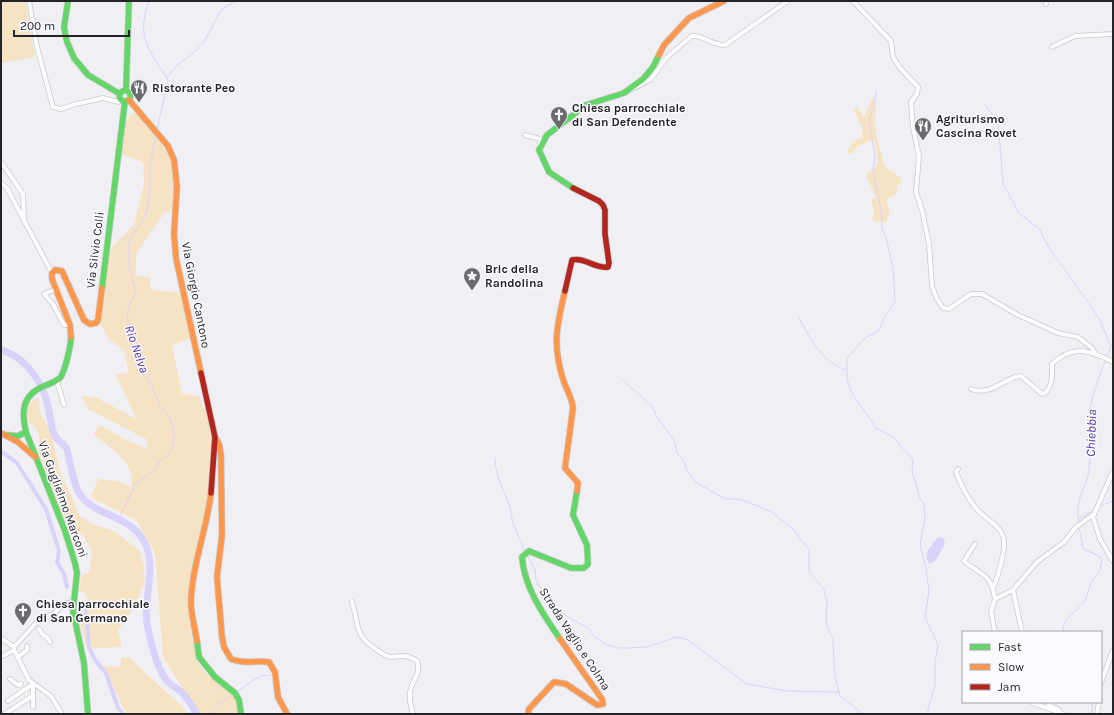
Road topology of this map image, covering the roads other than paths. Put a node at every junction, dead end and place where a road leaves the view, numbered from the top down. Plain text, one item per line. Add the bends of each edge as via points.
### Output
1 (29, 1) edge
2 (68, 1) edge
3 (129, 1) edge
4 (724, 1) edge
5 (788, 1) edge
6 (853, 1) edge
7 (1113, 34) edge
8 (1052, 47) dead end
9 (126, 90) junction
10 (630, 90) junction
11 (124, 99) junction
12 (525, 135) dead end
13 (540, 148) junction
14 (1, 162) edge
15 (1, 183) edge
16 (24, 224) junction
17 (52, 273) junction
18 (56, 289) junction
19 (70, 325) junction
20 (1096, 355) junction
21 (1113, 362) edge
22 (57, 381) junction
23 (971, 389) dead end
24 (64, 405) dead end
25 (1, 433) edge
26 (27, 434) junction
27 (215, 437) junction
28 (18, 442) junction
29 (36, 458) junction
30 (958, 469) dead end
31 (1113, 472) edge
32 (1094, 514) junction
33 (975, 544) dead end
34 (1113, 561) edge
35 (994, 588) junction
36 (1012, 590) junction
37 (995, 598) junction
38 (73, 601) junction
39 (352, 602) dead end
40 (40, 629) dead end
41 (995, 631) edge
42 (1022, 631) edge
43 (1, 638) edge
44 (50, 642) dead end
45 (27, 646) dead end
46 (14, 649) junction
47 (1113, 650) edge
48 (1, 657) edge
49 (18, 657) junction
50 (10, 679) dead end
51 (1102, 681) edge
52 (22, 684) dead end
53 (33, 684) junction
54 (32, 696) junction
55 (8, 701) dead end
56 (1033, 703) edge
57 (1050, 703) edge
58 (1098, 703) edge
59 (34, 707) dead end
60 (5, 714) edge
61 (62, 714) edge
62 (88, 714) edge
63 (241, 714) edge
64 (287, 714) edge
65 (413, 714) edge
66 (528, 714) edge
67 (1063, 714) edge
68 (1097, 714) edge

1 - 11 street via 37,47 53,108 61,109 103,98 118,102
2 - 11 street via 64,27 74,58 88,75
3 - 9 street
4 - 10 street via 689,18 664,45 649,72
5 - 10 street via 725,45 717,45 701,36 692,36 667,57 651,79
6 - 20 street via 891,41 893,57 918,87 917,94 911,102 919,156 916,192 929,244 931,280 937,300 943,308 949,309 971,294 982,294 1018,315 1058,333 1078,337 1092,348
7 - 8 street via 1075,36
9 - 11 street
9 - 11 street via 130,94
10 - 13 street via 586,105 547,135
11 - 17 street, Via Silvio Colli via 96,322 90,324 84,320 62,271 55,270
11 - 27 street, Via Giorgio Cantono via 168,146 174,160 176,258
12 - 13 street via 540,139
13 - 66 street, Strada Vaglio e Colma via 549,172 603,205 609,263 608,267 597,268 581,260 572,260 556,332 557,357 573,408 565,468 578,483 573,515 587,545 588,564 584,568 573,570 541,554 527,553 522,557 521,567 533,597 603,704 597,704 558,681 551,684 546,693 529,709
14 - 16 street via 23,194
15 - 16 street via 7,188
16 - 17 street
17 - 18 street
18 - 19 street
18 - 19 street via 44,294 64,324
19 - 22 street via 71,344 64,369
20 - 21 street
20 - 23 street via 1082,349 1057,360 1052,364 1050,388 1046,393 1042,394 1021,376 1001,386 979,392
22 - 24 street
22 - 26 street, Via Guglielmo Marconi via 34,392 25,402 22,411
25 - 26 street via 18,436
25 - 28 street
26 - 28 street
26 - 29 street, Via Guglielmo Marconi
27 - 63 street via 210,506 199,550 191,602 199,657 215,677 237,696
27 - 64 street via 221,455 222,535 217,577 224,647 231,659 250,663 269,662 273,666 278,697
28 - 29 street
29 - 38 street, Via Guglielmo Marconi via 75,563
30 - 35 street via 956,472 962,487 976,508 1003,536 1004,543
31 - 32 street
32 - 34 street via 1100,540
32 - 36 street via 1026,572
33 - 35 street via 964,561 988,577
35 - 37 street
36 - 37 street
36 - 42 street
37 - 41 street via 991,610
38 - 46 street via 36,623
38 - 62 street, Via Guglielmo Marconi via 84,663
39 - 65 street via 357,626 365,642 390,657 406,655 417,661 418,674 410,696
40 - 44 street
43 - 46 street
45 - 49 street via 27,650
46 - 48 street
46 - 49 street
47 - 51 street
49 - 53 street via 28,680
50 - 52 street via 18,685
53 - 54 street
53 - 55 street
53 - 61 street via 51,696
54 - 59 street
54 - 60 street
56 - 67 street
57 - 67 street
58 - 68 street

